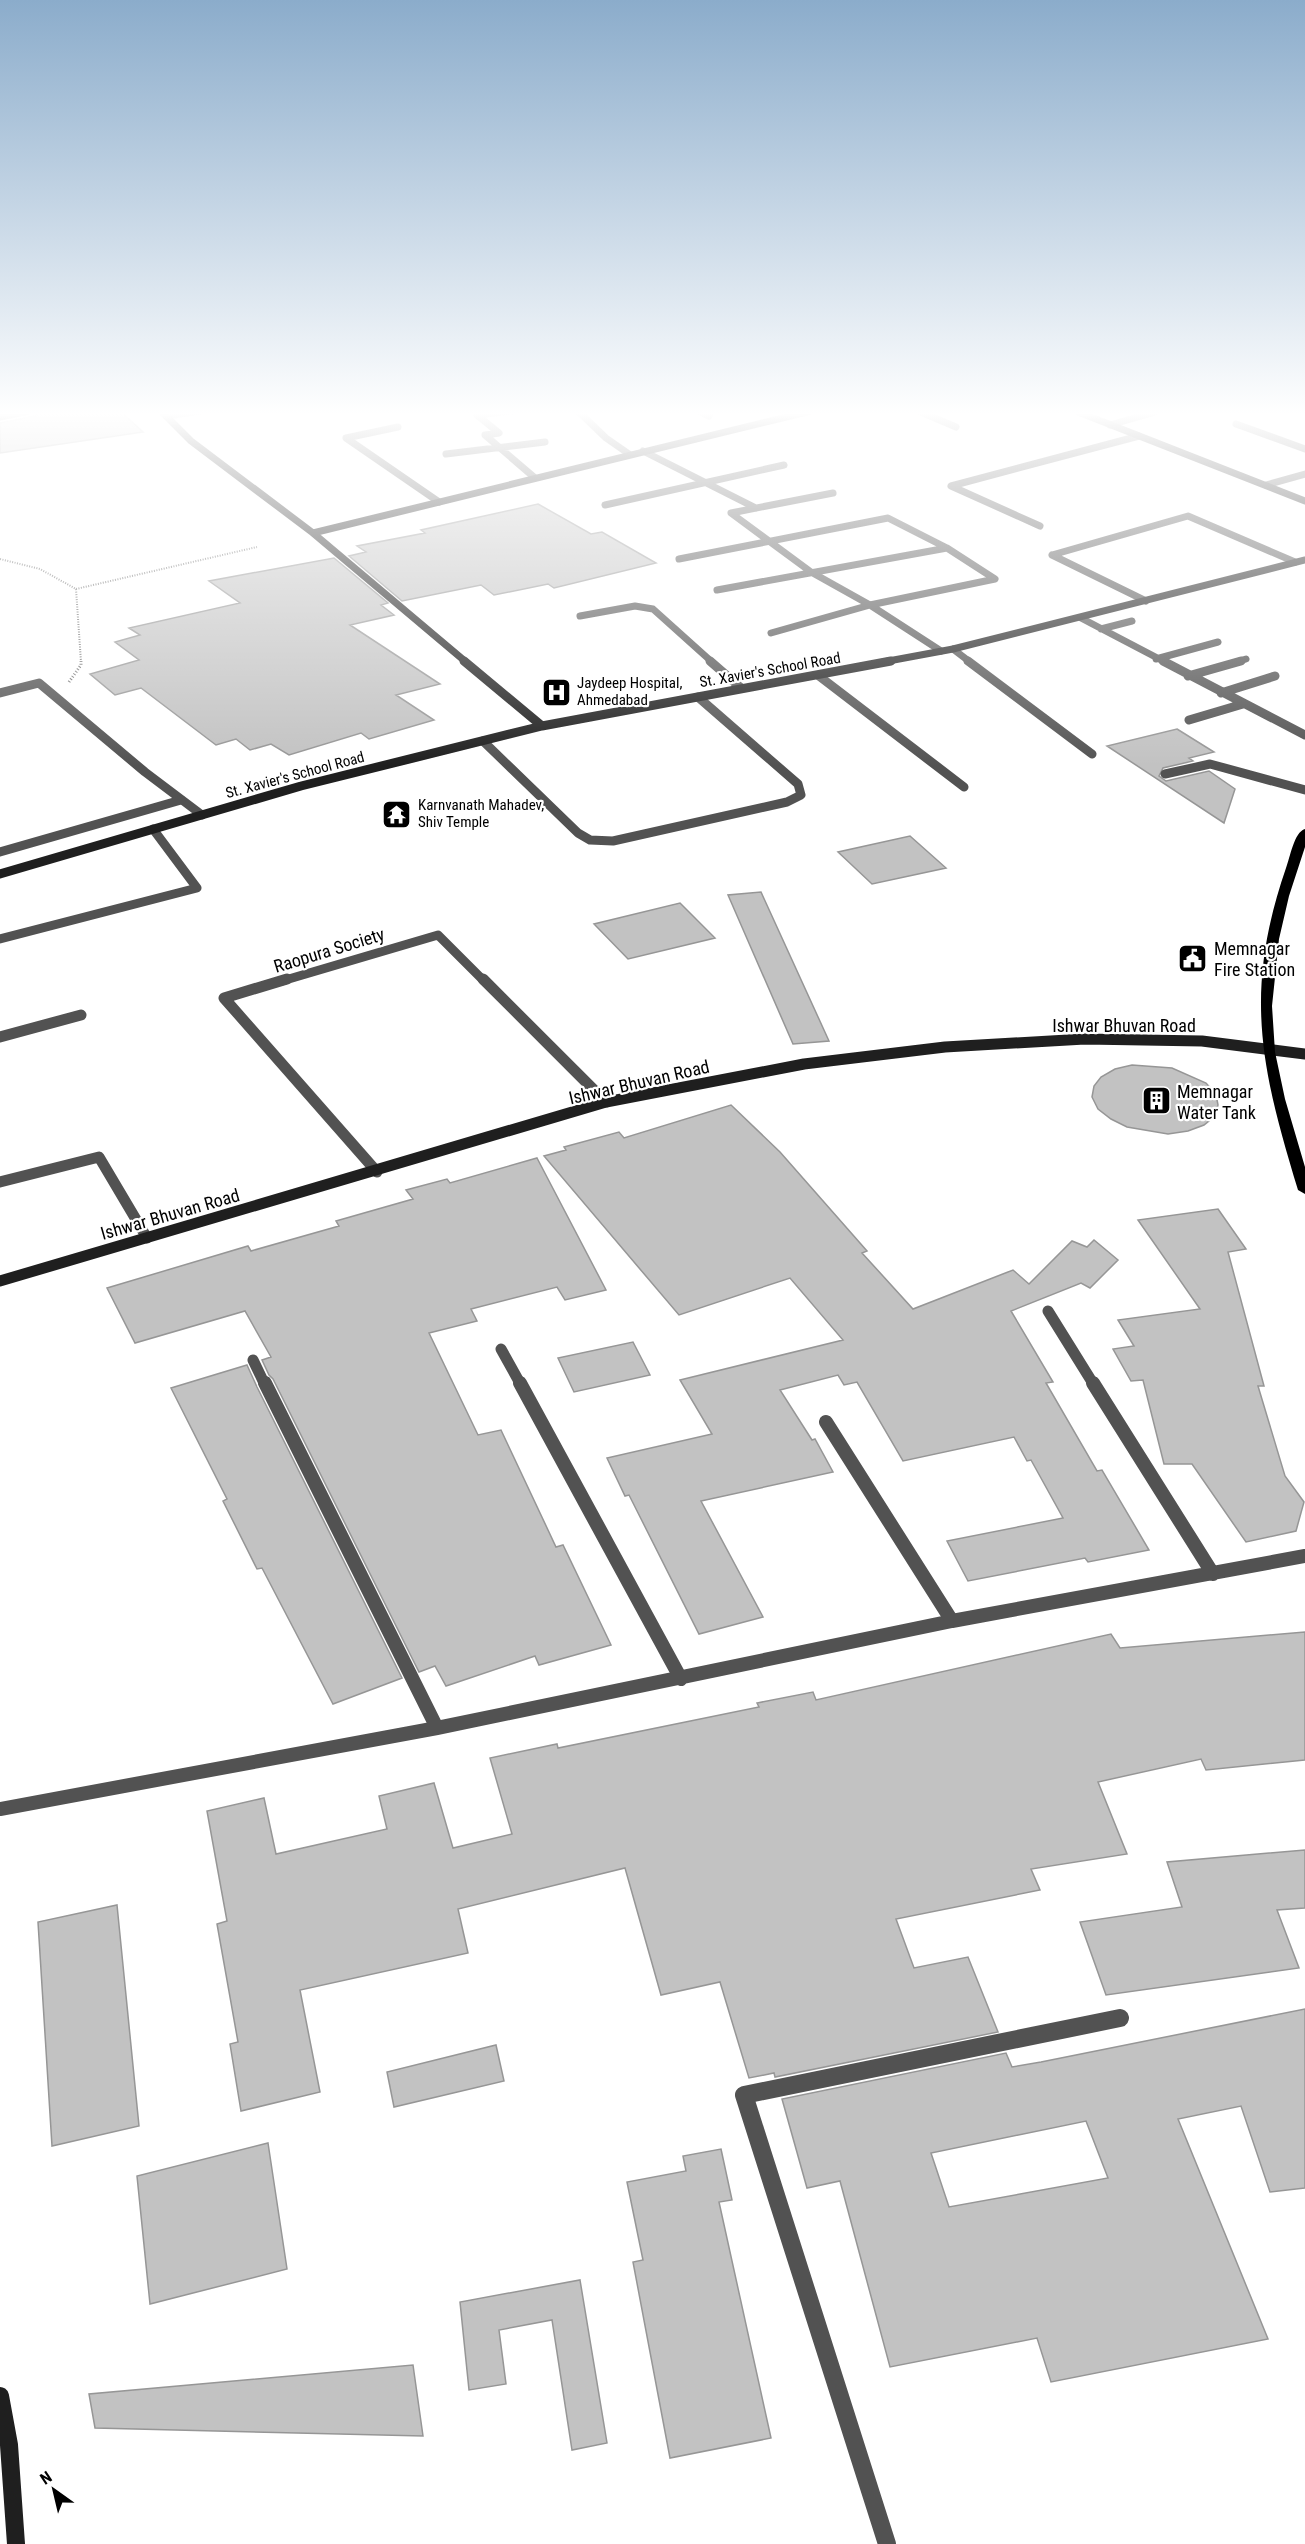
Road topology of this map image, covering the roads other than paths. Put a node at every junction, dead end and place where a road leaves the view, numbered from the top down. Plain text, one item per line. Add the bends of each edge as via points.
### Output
1 (307, 529) edge
2 (330, 529) edge
3 (754, 529) edge
4 (837, 529) edge
5 (909, 529) edge
6 (1144, 529) edge
7 (1220, 529) edge
8 (313, 533) junction
9 (774, 542) junction
10 (947, 548) junction
11 (679, 560) dead end
12 (1302, 561) edge
13 (811, 572) junction
14 (717, 590) dead end
15 (1146, 601) junction
16 (870, 605) junction
17 (580, 616) dead end
18 (1081, 618) junction
19 (1132, 621) dead end
20 (1101, 629) junction
21 (771, 633) dead end
22 (1218, 642) dead end
23 (953, 649) junction
24 (941, 651) junction
25 (1156, 659) junction
26 (1246, 659) dead end
27 (819, 676) junction
28 (1188, 676) junction
29 (1275, 676) dead end
30 (741, 688) junction
31 (0, 693) edge
32 (1221, 693) junction
33 (698, 697) junction
34 (1243, 704) junction
35 (1189, 720) dead end
36 (543, 726) junction
37 (1305, 735) edge
38 (483, 741) junction
39 (1092, 754) dead end
40 (1165, 774) dead end
41 (964, 788) dead end
42 (1305, 790) edge
43 (182, 800) junction
44 (202, 815) junction
45 (153, 829) junction
46 (1305, 832) edge
47 (0, 852) edge
48 (0, 874) edge
49 (0, 939) edge
50 (81, 1015) dead end
51 (0, 1037) edge
52 (1270, 1049) junction
53 (1305, 1054) edge
54 (606, 1102) junction
55 (377, 1172) junction
56 (0, 1182) edge
57 (1305, 1190) edge
58 (147, 1238) junction
59 (0, 1281) edge
60 (1048, 1311) dead end
61 (501, 1349) dead end
62 (253, 1360) dead end
63 (826, 1422) dead end
64 (1305, 1556) edge
65 (1213, 1574) junction
66 (952, 1621) junction
67 (681, 1679) junction
68 (437, 1728) junction
69 (0, 1809) edge
70 (1120, 2018) dead end
71 (0, 2396) edge
72 (16, 2544) edge
73 (887, 2544) edge

1 - 8 street
2 - 8 street
3 - 9 street
4 - 9 street
5 - 10 street
6 - 15 street via 1052,555
7 - 12 street
8 - 36 street
9 - 11 street
9 - 13 street
10 - 13 street
10 - 16 street via 995,579
12 - 15 street, St. Xavier's School Road
13 - 14 street
13 - 16 street
15 - 18 street, St. Xavier's School Road
16 - 21 street
16 - 24 street
17 - 30 street via 635,606 653,609
18 - 20 street
18 - 23 street, St. Xavier's School Road
19 - 20 street
20 - 25 street
22 - 25 street
23 - 24 street, St. Xavier's School Road
23 - 39 street
24 - 27 street, St. Xavier's School Road
25 - 28 street
26 - 28 street
27 - 30 street, St. Xavier's School Road
27 - 41 street
28 - 32 street
29 - 32 street
30 - 33 street, St. Xavier's School Road
31 - 43 street via 39,683
32 - 34 street
33 - 36 street, St. Xavier's School Road
33 - 38 street via 798,784 801,795 787,802 613,841 590,840 578,833
34 - 35 street
34 - 37 street
36 - 38 street, St. Xavier's School Road
38 - 44 street, St. Xavier's School Road
40 - 42 street via 1210,764
43 - 44 street
43 - 47 street
44 - 45 street, St. Xavier's School Road
45 - 48 street, St. Xavier's School Road
45 - 49 street via 197,888
46 - 52 main road via 1271,943 1265,1008
50 - 51 street
52 - 53 street, Ishwar Bhuvan Road
52 - 54 street, Ishwar Bhuvan Road via 1202,1041 1085,1039 945,1047 804,1064
52 - 57 main road via 1278,1094
54 - 55 street, Ishwar Bhuvan Road
54 - 55 street, Raopura Society via 438,934 224,998
55 - 58 street, Ishwar Bhuvan Road
56 - 58 street via 99,1157
58 - 59 street, Ishwar Bhuvan Road
60 - 65 street
61 - 67 street
62 - 68 street
63 - 66 street
64 - 65 street
65 - 66 street
66 - 67 street
67 - 68 street
68 - 69 street
70 - 73 street via 744,2095
71 - 72 street via 9,2445

